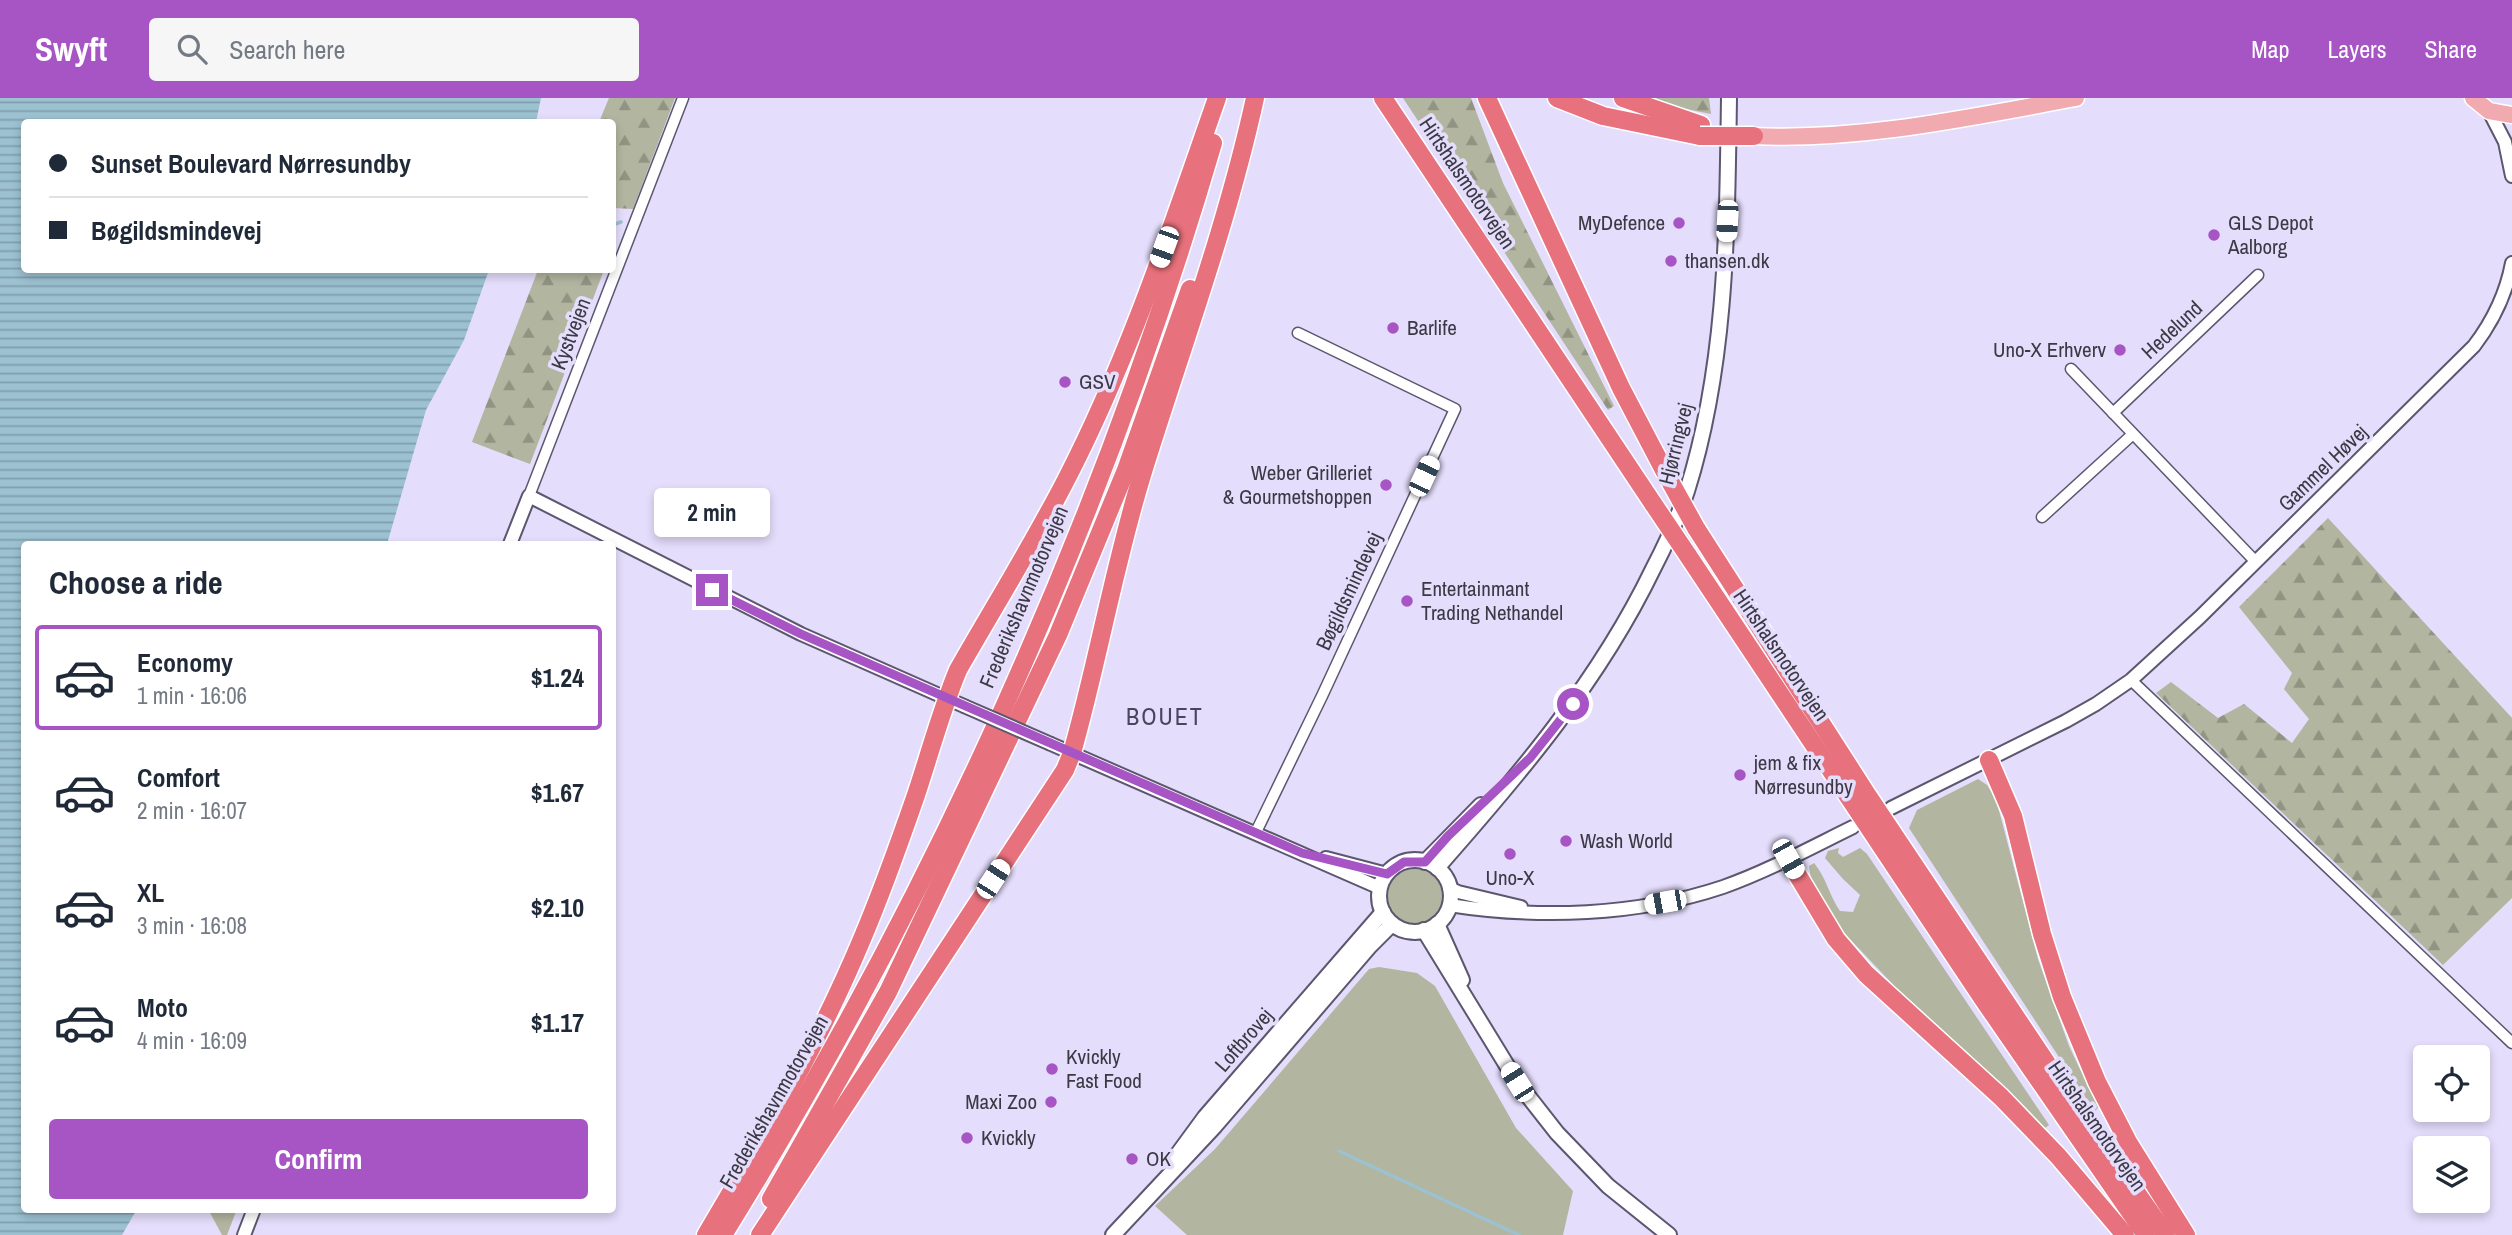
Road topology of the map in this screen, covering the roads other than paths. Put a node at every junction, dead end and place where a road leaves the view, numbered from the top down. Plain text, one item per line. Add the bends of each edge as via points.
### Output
1 (683, 98) edge
2 (1217, 98) edge
3 (1226, 98) edge
4 (1249, 98) edge
5 (1255, 98) edge
6 (1382, 98) edge
7 (1487, 98) edge
8 (1557, 98) edge
9 (1623, 98) edge
10 (1729, 98) edge
11 (2076, 98) edge
12 (2473, 98) edge
13 (2489, 111) junction
14 (2512, 115) edge
15 (1701, 130) junction
16 (1759, 136) joint
17 (2512, 176) edge
18 (2512, 263) edge
19 (616, 271) edge
20 (615, 273) edge
21 (2258, 275) dead end
22 (1298, 333) dead end
23 (2071, 369) dead end
24 (2113, 413) junction
25 (2133, 434) junction
26 (529, 496) junction
27 (2042, 517) dead end
28 (511, 541) edge
29 (2255, 561) junction
30 (2131, 680) junction
31 (946, 697) junction
32 (1072, 753) junction
33 (1989, 760) junction
34 (1891, 808) dead end
35 (1853, 827) dead end
36 (1256, 832) junction
37 (1302, 853) junction
38 (1788, 859) junction
39 (1431, 865) junction
40 (1387, 874) junction
41 (1380, 888) junction
42 (1450, 888) junction
43 (1449, 905) junction
44 (1534, 911) junction
45 (1382, 912) junction
46 (1392, 924) junction
47 (1431, 927) junction
48 (2512, 1043) edge
49 (1144, 1200) junction
50 (252, 1213) edge
51 (244, 1235) edge
52 (706, 1235) edge
53 (723, 1235) edge
54 (749, 1235) edge
55 (760, 1235) edge
56 (1113, 1235) edge
57 (1669, 1235) edge
58 (2125, 1235) edge
59 (2146, 1235) edge
60 (2166, 1235) edge
61 (2186, 1235) edge

1 - 19 street, Kystvejen
2 - 31 highway via 1100,409
3 - 53 highway, Frederikshavnmotorvejen via 1114,440 986,746 921,880 795,1115
4 - 54 highway, Frederikshavnmotorvejen via 1160,377 1058,635 888,992
5 - 32 highway via 1204,285 1141,477
6 - 59 highway, Hirtshalsmotorvejen, bridge via 1983,999
7 - 60 highway, Hirtshalsmotorvejen, bridge via 1621,388 1696,528 1874,804
8 - 15 highway via 1603,116
9 - 15 highway
10 - 39 main road, Hjørringvej via 1719,339 1713,384 1677,519 1644,589 1573,704
11 - 16 main road via 1860,132
12 - 13 main road
13 - 14 main road
13 - 17 street via 2505,142
15 - 16 highway, bridge
18 - 29 street, Gammel Høvej via 2501,303 2474,346
20 - 26 street, Kystvejen
21 - 24 street, Hedelund
22 - 36 street, Bøgildsmindevej via 1455,409
23 - 24 street
24 - 25 street
25 - 27 street
25 - 29 street
26 - 28 street, Kystvejen
26 - 31 street via 801,634
29 - 30 street, Gammel Høvej
30 - 33 street, Gammel Høvej via 2096,704
30 - 48 street
31 - 32 street, bridge
31 - 52 highway via 888,871 832,1007
32 - 36 street
32 - 55 highway
33 - 34 street, Gammel Høvej
33 - 61 highway via 2013,816 2062,998 2128,1142
35 - 38 street
36 - 37 street
37 - 40 street
37 - 41 street
38 - 44 street via 1723,887 1665,902 1601,911
38 - 58 highway via 1836,939 1866,974 2001,1097
39 - 40 main road via 1404,862
39 - 42 main road via 1443,874
40 - 41 main road
41 - 45 main road
42 - 43 main road
42 - 44 street
43 - 44 street via 1520,914
43 - 47 main road
45 - 46 main road
45 - 49 main road, Loftbrovej via 1205,1117
46 - 47 main road via 1407,931
46 - 49 main road, Loftbrovej via 1200,1144
47 - 57 main road via 1517,1082 1608,1186
49 - 56 main road, Loftbrovej
50 - 51 street

